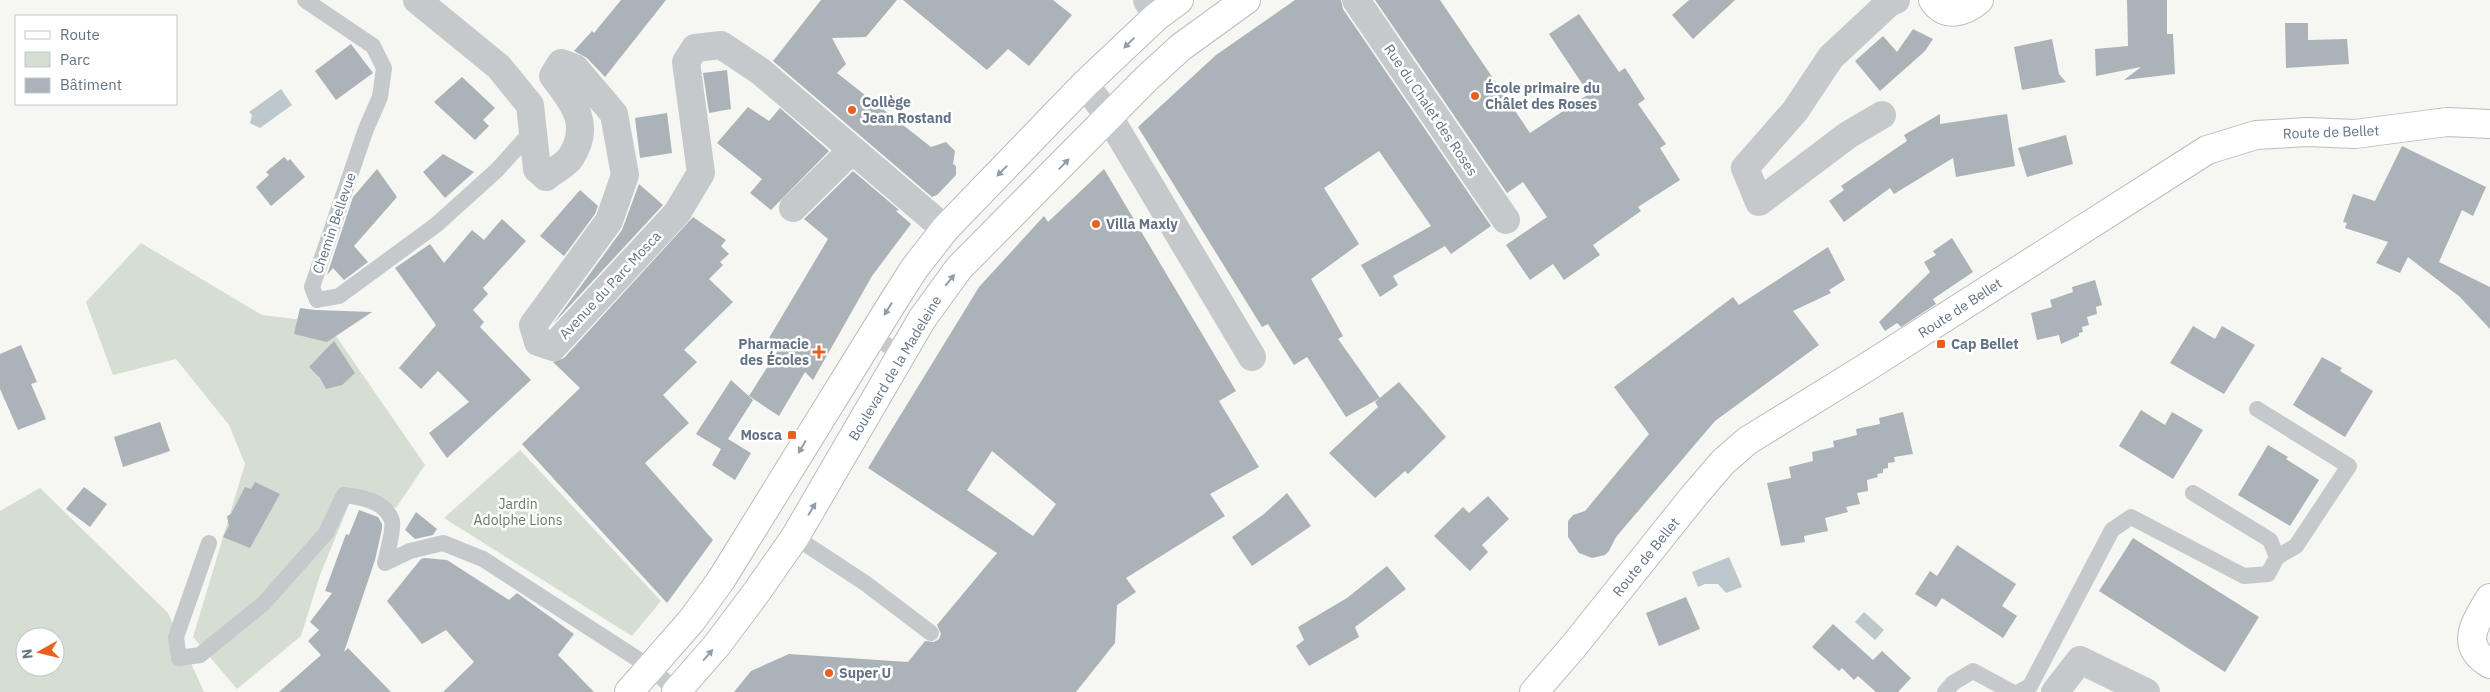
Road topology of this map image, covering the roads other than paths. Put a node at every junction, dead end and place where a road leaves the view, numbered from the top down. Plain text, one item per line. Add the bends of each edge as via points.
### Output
1 (305, 0) edge
2 (418, 0) edge
3 (1179, 0) edge
4 (1246, 0) edge
5 (1356, 0) edge
6 (1896, 0) edge
7 (1933, 0) edge
8 (1979, 0) edge
9 (1152, 8) edge
10 (1085, 84) junction
11 (1882, 115) dead end
12 (1109, 117) junction
13 (2490, 124) edge
14 (534, 129) junction
15 (852, 150) junction
16 (793, 208) dead end
17 (1506, 220) dead end
18 (945, 229) junction
19 (872, 336) junction
20 (902, 354) junction
21 (1252, 357) dead end
22 (2256, 409) dead end
23 (2193, 493) dead end
24 (795, 537) junction
25 (209, 544) dead end
26 (2277, 557) junction
27 (2490, 598) edge
28 (931, 633) dead end
29 (2490, 664) edge
30 (650, 667) junction
31 (629, 692) edge
32 (676, 692) edge
33 (1534, 692) edge
34 (1945, 692) edge
35 (2012, 692) edge
36 (2019, 692) edge
37 (2055, 692) edge
38 (2146, 692) edge

1 - 14 lane, Chemin Bellevue via 373,46 384,68 380,97 312,287 317,300 339,296 436,225 497,170
2 - 14 street, Avenue du Parc Mosca via 499,67 530,105
3 - 9 street
4 - 12 street, Boulevard de la Madeleine via 1181,47
5 - 17 street, Rue du Chalet des Roses
6 - 11 street via 1832,57 1795,111 1745,168 1759,202
7 - 8 street via 1942,11 1953,13 1967,9
9 -> 10 street
10 - 12 street
10 -> 18 street
20 -> 12 street, Boulevard de la Madeleine via 922,319 959,268
12 - 21 street
13 - 33 street, Route de Bellet via 2448,122 2355,134 2256,135 2206,150 1747,441 1723,462 1693,497
14 - 15 street, Avenue du Parc Mosca via 537,168 546,177 570,158 581,133 579,116 553,76 561,63 575,68 614,114 625,175 609,221 532,325 538,342 553,347 677,213 700,173 686,62 695,48 721,45 760,71
15 - 16 street
15 - 18 street, Avenue du Parc Mosca
18 -> 19 street via 914,269
19 - 20 lane
19 -> 30 street via 721,580 692,620
24 -> 20 street, Boulevard de la Madeleine
22 - 26 lane via 2350,466 2296,546
23 - 26 lane via 2270,540
24 - 28 lane via 865,583
32 -> 24 street, Boulevard de la Madeleine via 751,601
25 - 30 lane via 176,637 179,658 200,655 264,603 326,533 344,495 368,498 387,512 393,522 385,563 410,551 444,543 483,559
26 - 36 lane via 2268,574 2244,576 2131,517 2112,530 2030,686
27 - 29 street via 2471,637 2474,650
30 - 31 street
30 - 32 lane
34 - 35 lane via 1973,671
37 - 38 street via 2080,660

